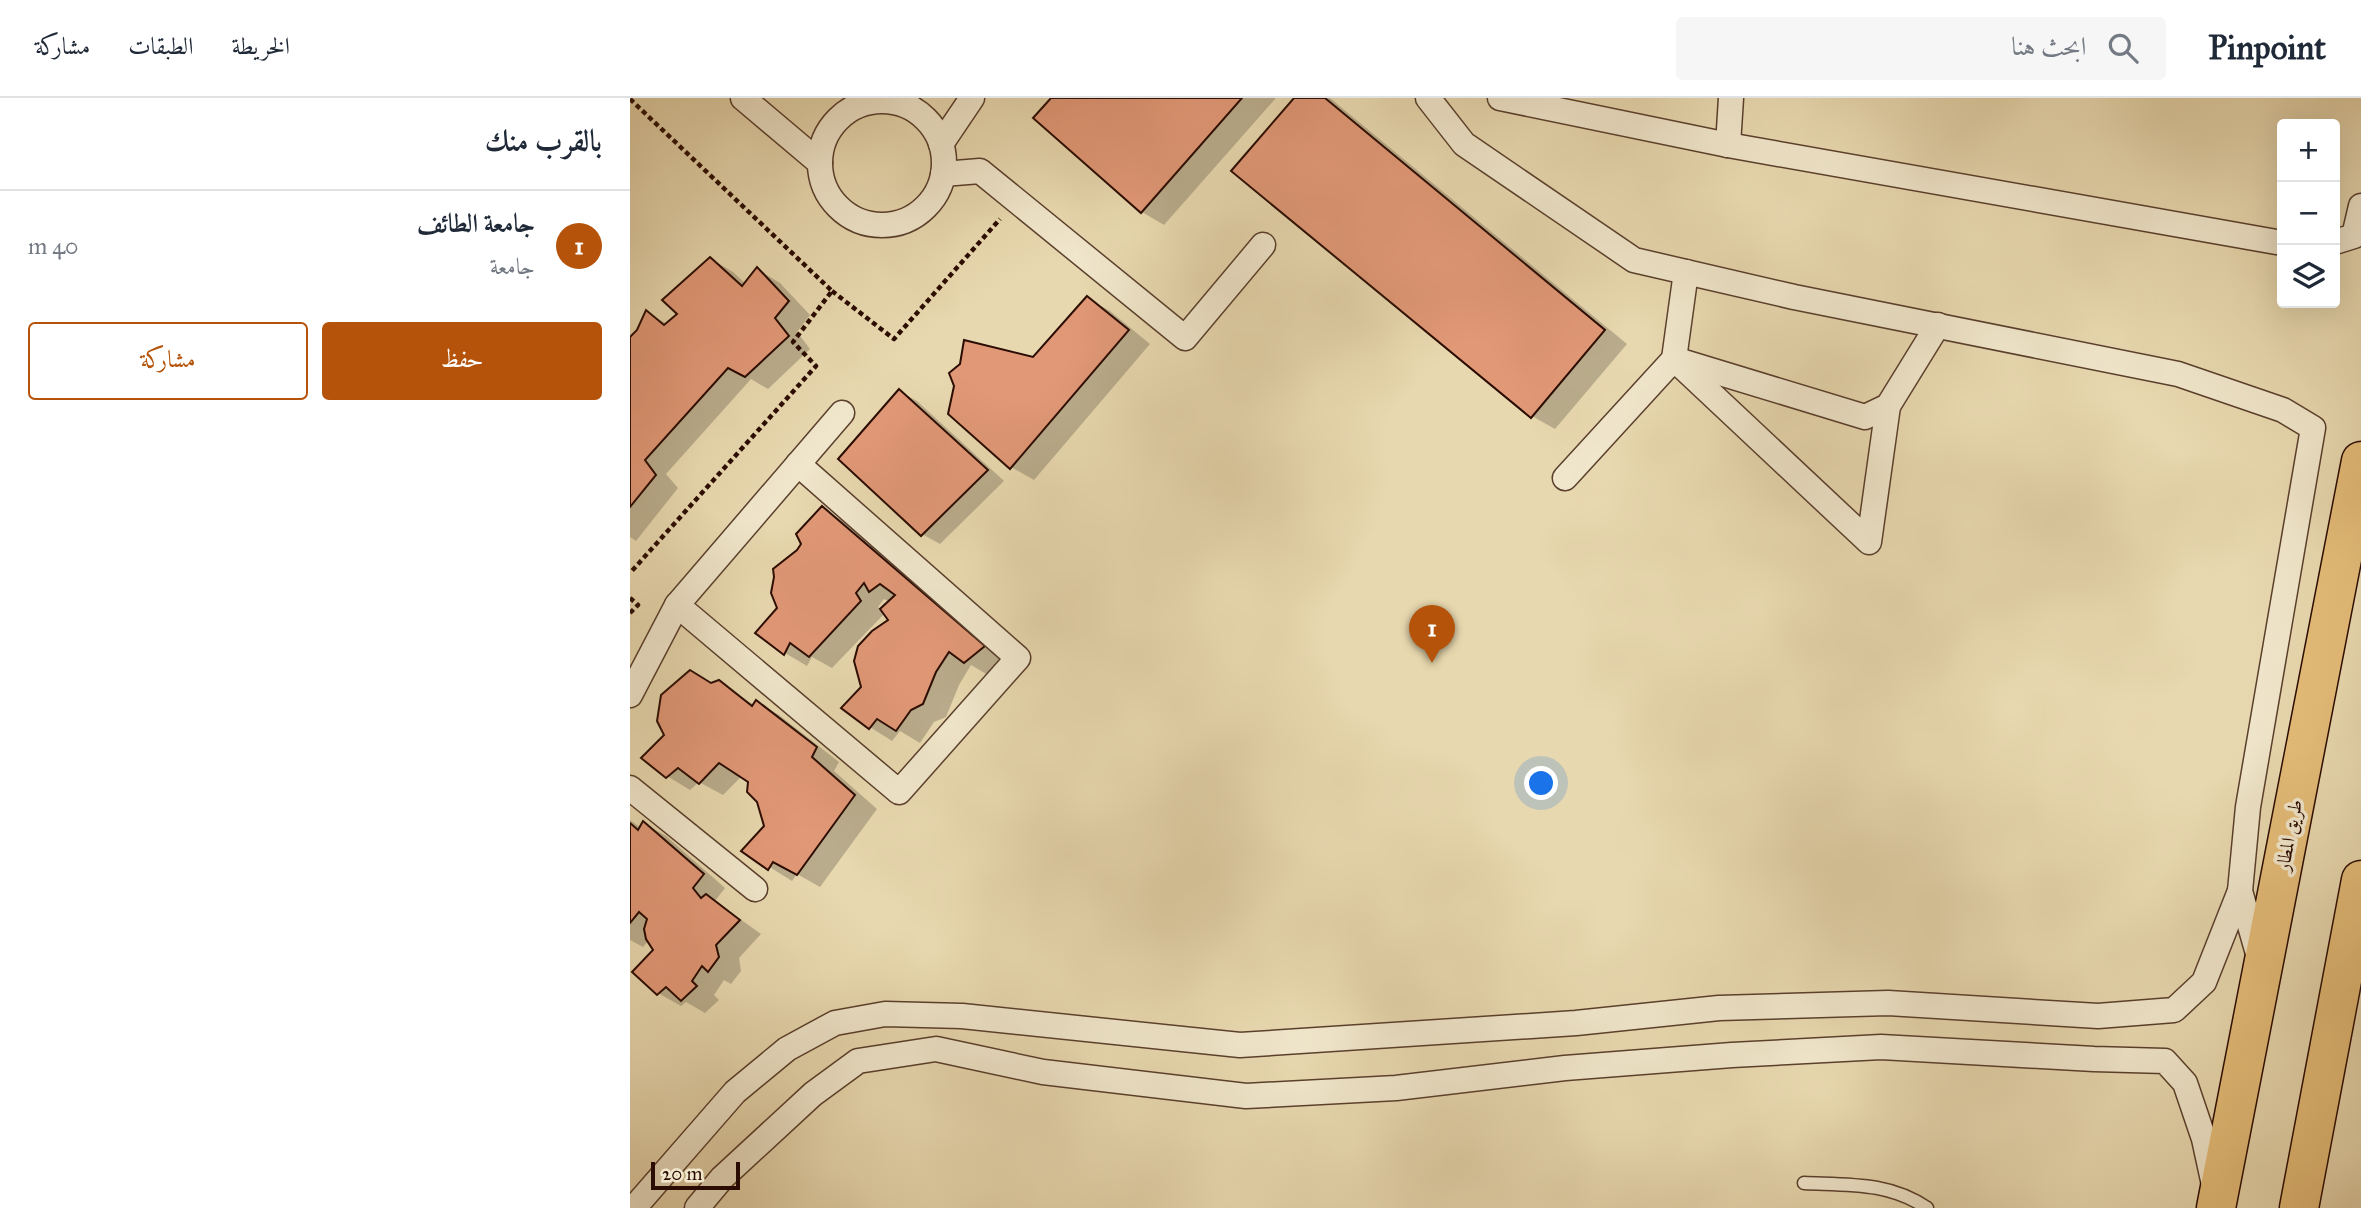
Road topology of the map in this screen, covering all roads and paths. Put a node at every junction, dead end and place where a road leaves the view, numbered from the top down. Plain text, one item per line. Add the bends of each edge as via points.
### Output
1 (743, 98) edge
2 (972, 98) edge
3 (1427, 98) edge
4 (1500, 98) edge
5 (1731, 98) edge
6 (630, 99) edge
7 (887, 100) edge
8 (941, 144) junction
9 (1728, 145) junction
10 (820, 163) junction
11 (943, 174) junction
12 (1017, 200) junction
13 (2361, 206) edge
14 (2340, 240) edge
15 (2277, 242) edge
16 (1263, 245) dead end
17 (1686, 272) junction
18 (832, 291) junction
19 (1938, 325) junction
20 (1674, 359) junction
21 (1888, 406) junction
22 (842, 413) dead end
23 (2361, 461) edge
24 (799, 464) junction
25 (1564, 478) dead end
26 (630, 573) edge
27 (630, 598) edge
28 (677, 605) junction
29 (630, 613) edge
30 (631, 691) edge
31 (630, 788) edge
32 (2361, 880) edge
33 (755, 889) dead end
34 (2240, 891) junction
35 (2263, 969) junction
36 (1804, 1183) dead end
37 (2217, 1205) edge
38 (634, 1208) edge
39 (697, 1208) edge
40 (1927, 1208) edge
41 (2298, 1208) edge

1 - 10 street
2 - 8 street
3 - 17 street via 1464,144 1634,260
4 - 9 street
5 - 9 street
6 - 18 path
7 - 8 street via 925,118
7 - 10 street via 848,111 833,125 823,143
8 - 11 street
9 - 15 street
10 - 11 street via 833,202 848,215 887,225 924,209 937,193
11 - 12 street via 981,171
12 - 16 street via 1185,338
12 - 18 path via 894,339
13 - 14 street via 2354,236
17 - 19 street
17 - 20 street
18 - 26 path via 793,342 816,366
19 - 21 street
19 - 34 street via 2178,374 2283,410 2313,428 2248,807
20 - 21 street via 1865,417
20 - 21 street via 1869,542
20 - 25 street
22 - 24 street
23 - 35 highway, طريق المطار
24 - 28 street
24 - 28 street via 1018,658 899,792
27 - 29 path via 638,605
28 - 30 street
31 - 33 street
32 - 41 highway
34 - 35 street
34 - 38 street via 2204,982 2174,1010 2098,1016 1888,1003 1719,1008 1576,1023 1240,1045 962,1016 885,1014 835,1023 787,1049 735,1091
35 - 37 highway, طريق المطار
36 - 40 lane via 1877,1186 1910,1196
37 - 39 street via 2204,1139 2185,1083 2165,1061 1881,1046 1565,1068 1396,1088 1246,1096 1042,1072 936,1049 858,1061 813,1094 722,1178

